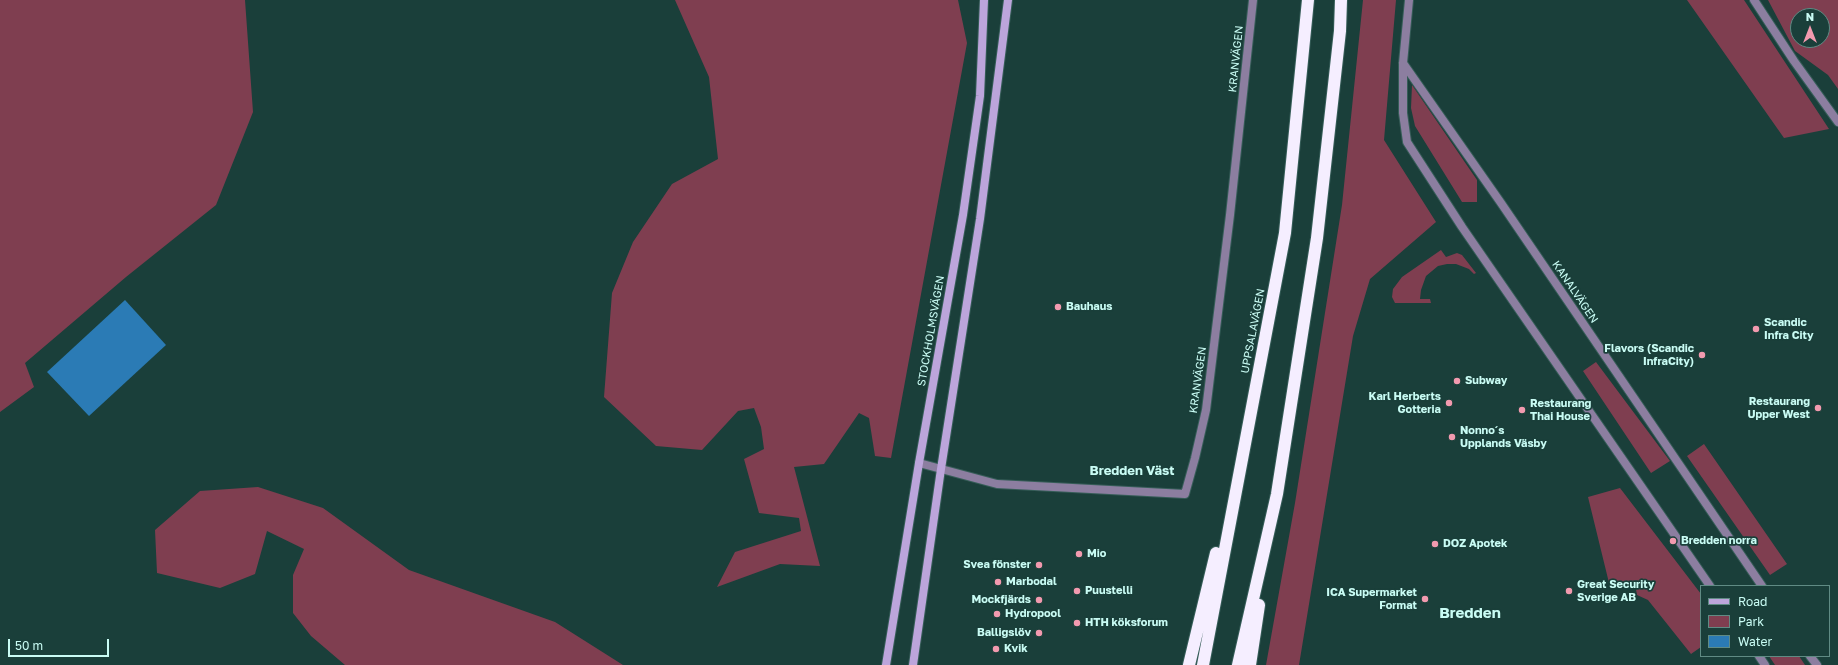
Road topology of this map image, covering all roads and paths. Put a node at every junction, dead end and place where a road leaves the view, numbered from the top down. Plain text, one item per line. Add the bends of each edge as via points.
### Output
1 (984, 0) edge
2 (1008, 0) edge
3 (1253, 0) edge
4 (1308, 0) edge
5 (1341, 0) edge
6 (1409, 0) edge
7 (1754, 0) edge
8 (1403, 63) junction
9 (1838, 122) edge
10 (1250, 415) junction
11 (919, 463) junction
12 (941, 469) junction
13 (1277, 494) junction
14 (1709, 585) edge
15 (1761, 585) edge
16 (886, 665) edge
17 (913, 665) edge
18 (1189, 665) edge
19 (1203, 665) edge
20 (1238, 665) edge
21 (1250, 665) edge

1 - 11 main road, STOCKHOLMSVÄGEN via 979,103
2 - 12 main road via 980,219
3 - 12 street, KRANVÄGEN via 1206,410 1185,494 997,484
4 - 10 highway, UPPSALAVÄGEN via 1285,233
5 - 13 highway via 1340,31 1317,238
6 - 8 street
7 - 9 street
8 - 14 street via 1403,113 1407,142 1462,227
8 - 15 street, KANALVÄGEN
10 - 18 highway
10 - 19 highway, UPPSALAVÄGEN
11 - 12 street, KRANVÄGEN
11 - 16 main road, STOCKHOLMSVÄGEN
12 - 17 main road
13 - 20 highway
13 - 21 highway

